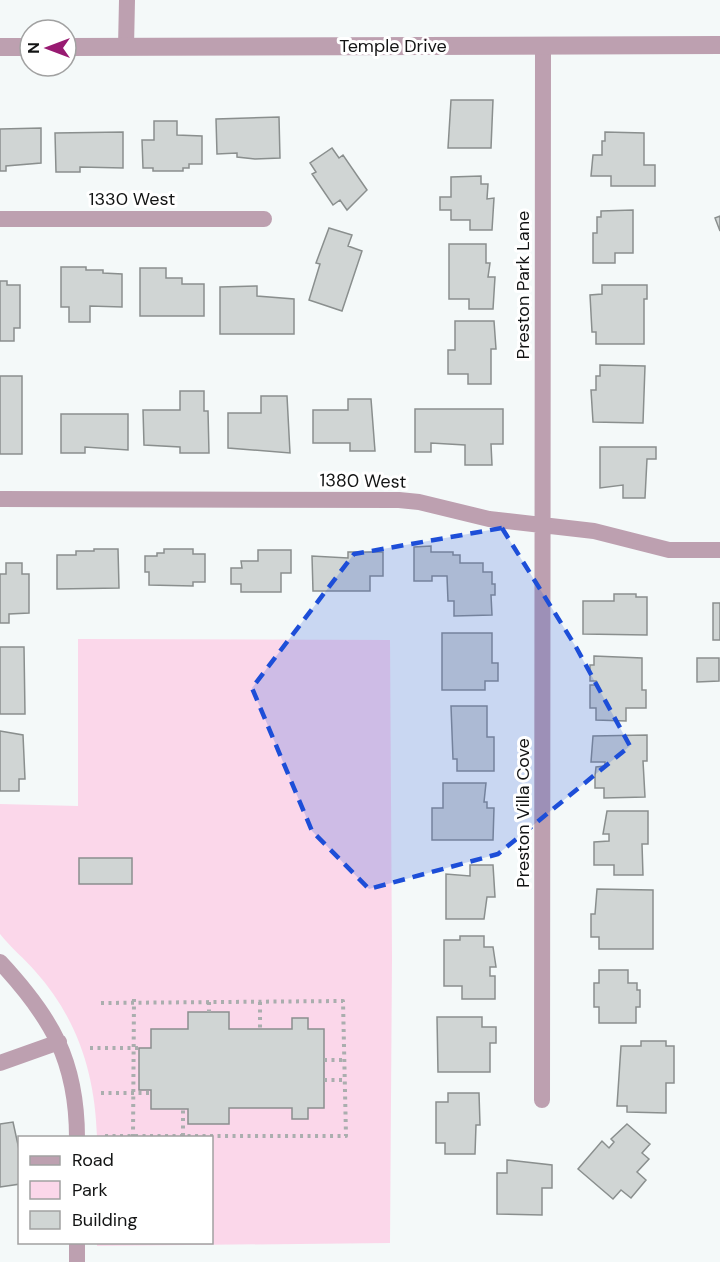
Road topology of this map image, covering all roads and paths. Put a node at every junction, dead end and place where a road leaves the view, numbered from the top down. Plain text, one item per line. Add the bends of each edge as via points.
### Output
1 (127, 0) edge
2 (720, 45) edge
3 (543, 46) junction
4 (0, 47) edge
5 (18, 47) edge
6 (78, 47) edge
7 (126, 47) junction
8 (0, 219) edge
9 (264, 219) dead end
10 (0, 499) edge
11 (543, 525) junction
12 (720, 550) edge
13 (0, 962) edge
14 (134, 1001) junction
15 (209, 1002) junction
16 (261, 1002) junction
17 (101, 1003) dead end
18 (209, 1012) dead end
19 (261, 1029) dead end
20 (59, 1042) junction
21 (90, 1048) dead end
22 (133, 1048) junction
23 (139, 1048) dead end
24 (324, 1060) dead end
25 (344, 1060) junction
26 (0, 1063) edge
27 (324, 1080) dead end
28 (345, 1080) junction
29 (101, 1093) dead end
30 (133, 1093) junction
31 (151, 1093) dead end
32 (542, 1100) dead end
33 (183, 1109) dead end
34 (77, 1136) edge
35 (133, 1136) edge
36 (183, 1136) joint
37 (77, 1244) edge
38 (77, 1262) edge

1 - 7 street
2 - 3 street, Temple Drive
3 - 7 street, Temple Drive
3 - 11 street, Preston Park Lane
4 - 5 street
6 - 7 street, Temple Drive
8 - 9 street, 1330 West
10 - 11 street, 1380 West via 399,500 489,519
11 - 12 street, 1380 West via 594,531 669,550
11 - 32 street, Preston Villa Cove
13 - 20 street via 44,1015
14 - 15 path
14 - 17 path
14 - 22 path
15 - 16 path
15 - 18 path
16 - 19 path
16 - 25 path via 344,1001
20 - 26 street
20 - 34 street via 71,1072
21 - 22 path
22 - 23 path
22 - 30 path
24 - 25 path
25 - 28 path
27 - 28 path
28 - 36 path via 346,1136
29 - 30 path
30 - 31 path
30 - 35 path
33 - 36 path
37 - 38 street

